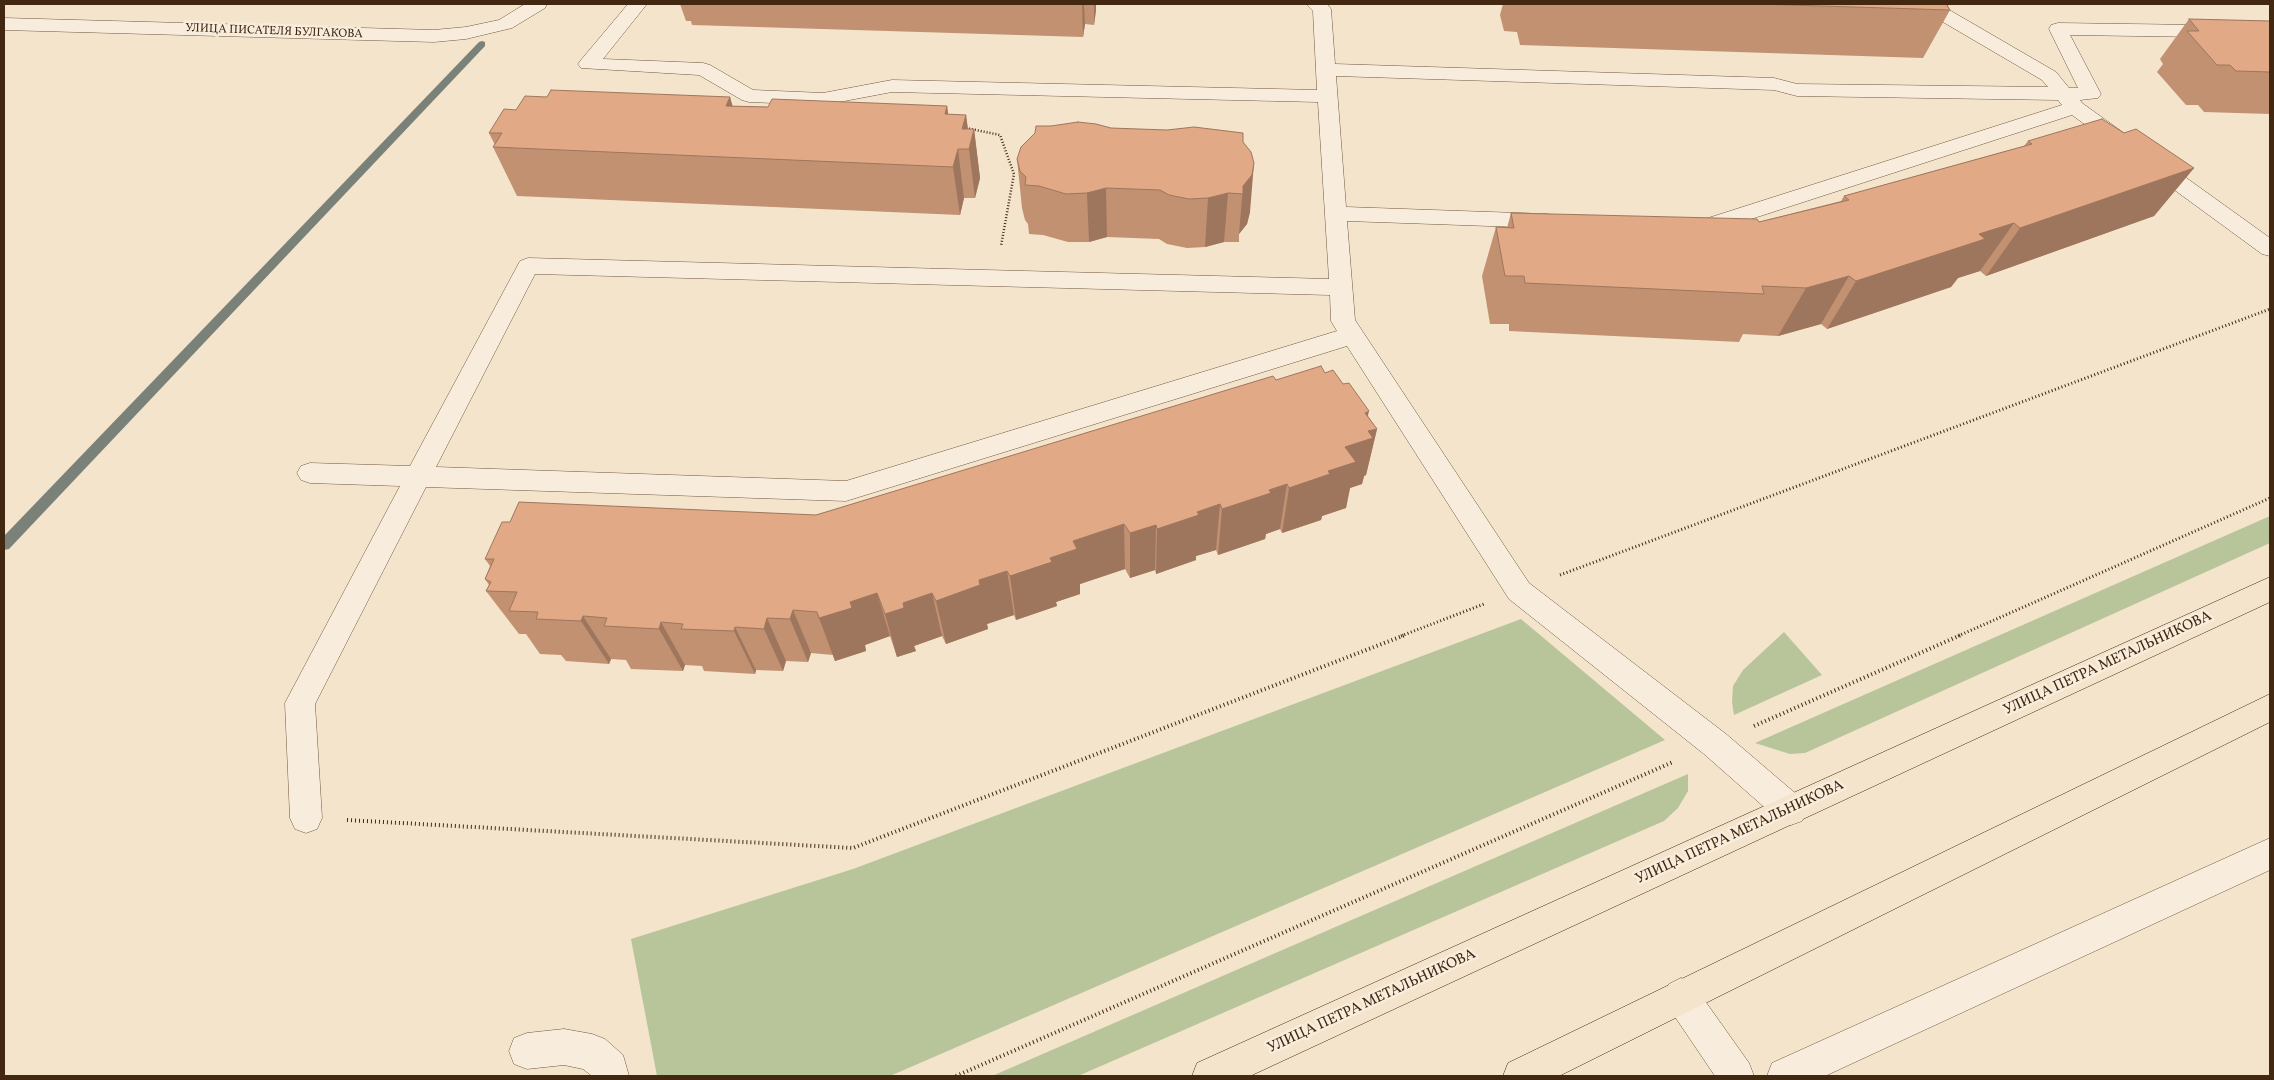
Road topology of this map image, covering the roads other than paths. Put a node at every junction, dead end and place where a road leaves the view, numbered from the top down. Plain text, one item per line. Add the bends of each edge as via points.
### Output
1 (538, 4) edge
2 (638, 4) edge
3 (1315, 4) edge
4 (1926, 4) edge
5 (4, 24) edge
6 (2270, 32) edge
7 (1327, 83) junction
8 (2069, 100) junction
9 (1336, 214) junction
10 (1564, 222) edge
11 (1673, 226) edge
12 (2270, 249) edge
13 (1341, 287) junction
14 (1353, 335) junction
15 (310, 473) dead end
16 (418, 476) junction
17 (2270, 590) edge
18 (2270, 707) edge
19 (1791, 810) junction
20 (306, 818) road end
21 (2270, 854) edge
22 (1681, 996) junction
23 (527, 1051) dead end
24 (611, 1076) edge
25 (1210, 1076) edge
26 (1521, 1076) edge
27 (1736, 1076) edge
28 (1785, 1076) edge

1 - 5 street, УЛИЦА ПИСАТЕЛЯ БУЛГАКОВА via 505,24 434,36
2 - 7 street via 588,64 703,69 748,96 822,99 892,86
3 - 7 street via 1322,10
4 - 8 street via 2049,76
6 - 8 street via 2058,29 2091,94
7 - 8 street via 1774,84 1797,90
7 - 9 street
8 - 11 street via 1703,226
8 - 12 street
9 - 10 street
9 - 13 street
13 - 14 street via 1343,321
13 - 16 street via 528,266
14 - 16 street via 846,491
14 - 19 street via 1519,591 1715,744
15 - 16 street
16 - 20 street via 300,703
17 - 19 main road, УЛИЦА ПЕТРА МЕТАЛЬНИКОВА
18 - 22 main road
19 - 25 main road, УЛИЦА ПЕТРА МЕТАЛЬНИКОВА
21 - 28 street
22 - 26 main road
22 - 27 street
23 - 24 street via 564,1048 592,1052 610,1068

